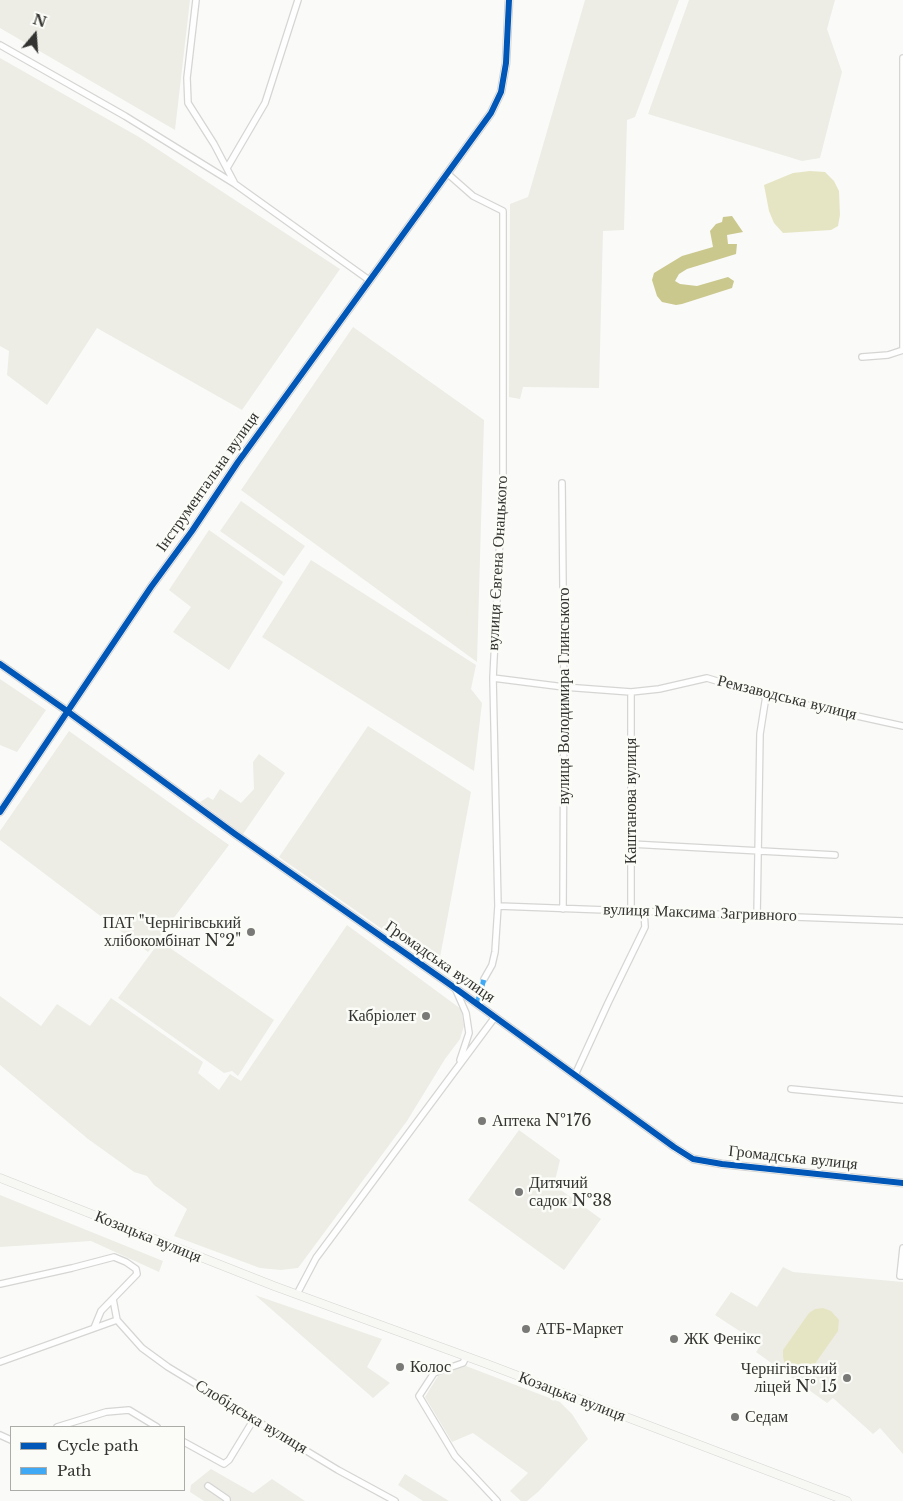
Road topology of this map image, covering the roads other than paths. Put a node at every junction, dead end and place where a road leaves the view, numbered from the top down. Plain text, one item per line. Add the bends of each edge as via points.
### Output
1 (196, 0) edge
2 (298, 0) edge
3 (509, 0) edge
4 (0, 45) edge
5 (903, 58) edge
6 (902, 134) edge
7 (226, 168) junction
8 (448, 174) junction
9 (235, 184) junction
10 (369, 280) junction
11 (903, 349) edge
12 (862, 356) dead end
13 (562, 483) dead end
14 (0, 664) edge
15 (493, 678) junction
16 (564, 687) junction
17 (631, 692) junction
18 (766, 696) junction
19 (67, 711) junction
20 (903, 726) edge
21 (0, 812) edge
22 (631, 844) junction
23 (759, 851) junction
24 (835, 855) dead end
25 (498, 906) junction
26 (563, 908) junction
27 (631, 911) junction
28 (644, 911) junction
29 (757, 916) junction
30 (903, 921) edge
31 (484, 979) dead end
32 (455, 988) junction
33 (494, 1017) junction
34 (456, 1069) junction
35 (575, 1075) junction
36 (791, 1089) dead end
37 (903, 1100) edge
38 (0, 1178) edge
39 (903, 1183) edge
40 (903, 1248) edge
41 (903, 1276) edge
42 (0, 1284) edge
43 (297, 1294) junction
44 (113, 1299) junction
45 (117, 1320) junction
46 (94, 1328) junction
47 (466, 1357) junction
48 (0, 1362) edge
49 (254, 1419) junction
50 (60, 1426) edge
51 (156, 1426) edge
52 (185, 1443) edge
53 (208, 1486) dead end
54 (227, 1501) edge
55 (395, 1501) edge
56 (497, 1501) edge
57 (847, 1501) edge

1 - 7 street via 187,78 188,104
2 - 7 street via 265,103
3 - 8 street, Інструментальна вулиця via 501,92 491,113
4 - 9 street via 125,116
5 - 6 street
6 - 11 street
7 - 9 street
8 - 10 street, Інструментальна вулиця
8 - 15 street, вулиця Євгена Онацького via 473,196 503,211 502,476
9 - 10 street
10 - 19 street, Інструментальна вулиця via 238,462
11 - 12 street
13 - 16 street, вулиця Володимира Глинського
14 - 19 street, Громадська вулиця
15 - 16 street, Ремзаводська вулиця
15 - 25 street, вулиця Євгена Онацького
16 - 17 street, Ремзаводська вулиця
16 - 26 street, вулиця Володимира Глинського
17 - 18 street, Ремзаводська вулиця via 707,678
17 - 22 street, Каштанова вулиця
18 - 20 street, Ремзаводська вулиця
18 - 23 street via 760,734
19 - 21 street, Інструментальна вулиця
19 - 32 street, Громадська вулиця
22 - 23 street
22 - 27 street, Каштанова вулиця
23 - 24 street
23 - 29 street
25 - 26 street, вулиця Максима Загривного
25 - 31 street, вулиця Євгена Онацького via 495,952
26 - 27 street, вулиця Максима Загривного
27 - 28 street, вулиця Максима Загривного
28 - 29 street, вулиця Максима Загривного
28 - 35 street via 646,927
29 - 30 street, вулиця Максима Загривного
32 - 33 street, Громадська вулиця
32 - 34 street via 466,1013 469,1033
33 - 34 street
33 - 35 street, Громадська вулиця
34 - 43 street via 316,1258
35 - 39 street, Громадська вулиця via 693,1158 722,1164
36 - 37 street
38 - 43 main road, Козацька вулиця
40 - 41 street via 900,1276
42 - 44 street via 114,1257 136,1269 137,1274
43 - 47 main road, Козацька вулиця
44 - 45 street
44 - 46 street via 101,1311
45 - 46 street
45 - 49 street, Слобідська вулиця via 142,1348 168,1367
46 - 48 street
47 - 56 street via 463,1363 434,1373 420,1396 455,1456
47 - 57 main road, Козацька вулиця
49 - 52 street via 224,1464
49 - 55 street, Слобідська вулиця
50 - 51 street via 106,1412 129,1410
53 - 54 street

